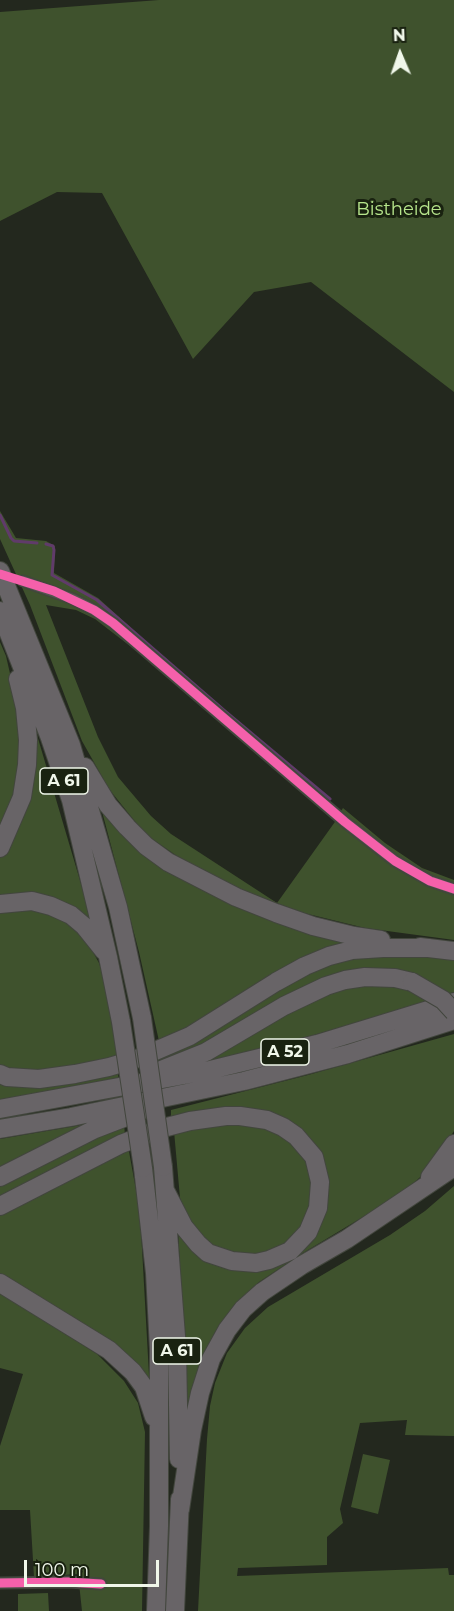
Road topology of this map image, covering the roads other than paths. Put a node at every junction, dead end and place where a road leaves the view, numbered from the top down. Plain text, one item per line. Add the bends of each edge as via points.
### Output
1 (0, 571) edge
2 (23, 581) dead end
3 (0, 611) edge
4 (0, 620) edge
5 (71, 745) junction
6 (0, 848) edge
7 (454, 889) edge
8 (0, 904) edge
9 (430, 948) junction
10 (454, 951) edge
11 (108, 957) junction
12 (454, 1002) edge
13 (454, 1012) edge
14 (454, 1020) edge
15 (0, 1074) edge
16 (113, 1089) junction
17 (185, 1094) junction
18 (0, 1109) edge
19 (0, 1129) edge
20 (454, 1144) edge
21 (454, 1167) edge
22 (0, 1177) edge
23 (166, 1192) junction
24 (413, 1196) junction
25 (0, 1206) edge
26 (0, 1283) edge
27 (159, 1442) junction
28 (180, 1510) junction
29 (0, 1583) edge
30 (101, 1584) dead end
31 (156, 1611) edge
32 (175, 1611) edge

1 - 5 highway, A 61
2 - 7 street via 94,610 395,861 430,881
3 - 11 highway, A 61 via 71,800
4 - 6 highway via 25,708 28,740 22,797
5 - 9 highway via 108,805 168,862 236,897 313,926
5 - 23 highway, A 61, bridge via 118,907 142,1018
8 - 11 highway via 32,901 71,915
9 - 10 highway
9 - 15 highway via 373,948 329,956 276,982 189,1036 109,1067 39,1079
11 - 27 highway, A 61, bridge via 143,1168 155,1273
12 - 16 highway, A 52 via 317,1044
13 - 16 highway, bridge via 443,1000 412,982 365,977 345,980 284,1006 186,1062
14 - 17 highway, A 52 via 348,1054
16 - 18 highway, A 52
17 - 19 highway, A 52
17 - 22 highway via 95,1129
20 - 24 highway
21 - 24 highway
23 - 25 highway via 184,1227 208,1252 232,1261 256,1263 290,1251 308,1232 318,1208 320,1182 314,1157 296,1136 267,1120 226,1116 163,1128 121,1144
23 - 28 highway, A 61 via 177,1349
24 - 28 highway via 262,1292 227,1330 211,1359 200,1393
26 - 27 highway via 109,1350 133,1372 144,1387
27 - 31 highway, A 61
28 - 32 highway, A 61
29 - 30 street

